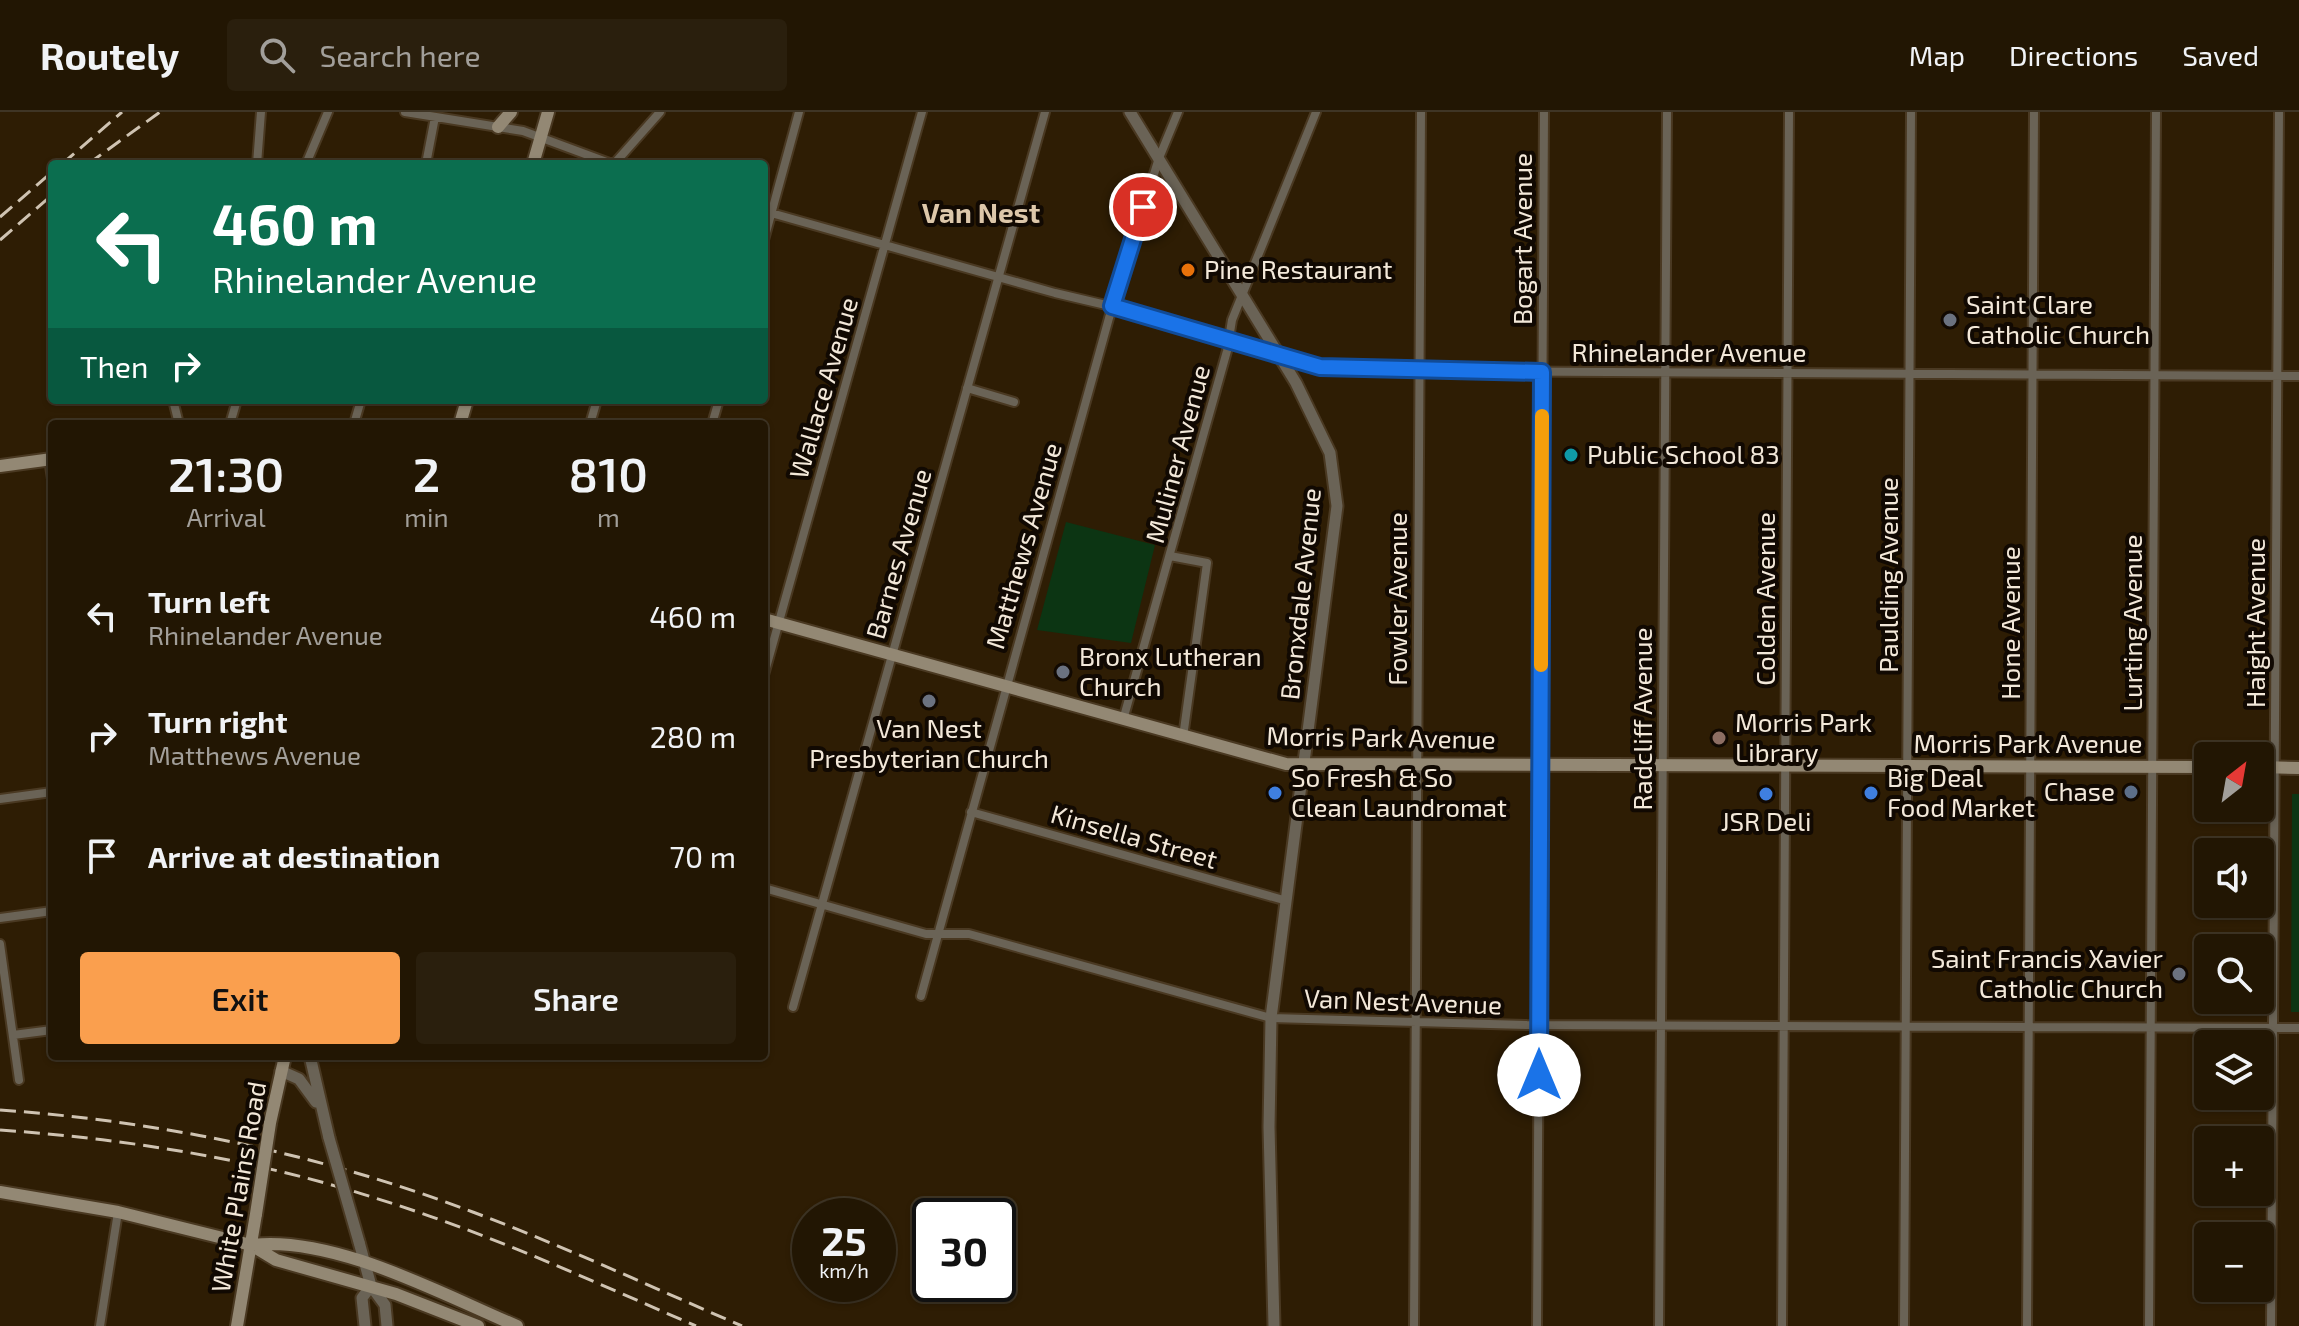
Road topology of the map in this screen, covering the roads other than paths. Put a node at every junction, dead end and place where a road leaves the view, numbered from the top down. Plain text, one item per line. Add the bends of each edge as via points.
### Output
1 (261, 112) edge
2 (328, 112) edge
3 (405, 112) edge
4 (511, 112) edge
5 (548, 112) edge
6 (660, 112) edge
7 (799, 112) edge
8 (922, 112) edge
9 (1045, 112) edge
10 (1130, 112) edge
11 (1178, 112) edge
12 (1316, 112) edge
13 (1421, 112) edge
14 (1544, 112) edge
15 (1667, 112) edge
16 (1789, 112) edge
17 (1911, 112) edge
18 (2034, 112) edge
19 (2156, 112) edge
20 (2279, 112) edge
21 (435, 117) junction
22 (498, 127) junction
23 (541, 137) junction
24 (1159, 158) junction
25 (257, 160) edge
26 (308, 160) edge
27 (427, 160) edge
28 (534, 160) edge
29 (602, 160) edge
30 (617, 160) edge
31 (768, 212) edge
32 (885, 246) junction
33 (998, 278) junction
34 (1243, 292) junction
35 (1112, 306) junction
36 (1229, 339) junction
37 (1281, 356) junction
38 (1420, 371) junction
39 (1542, 372) junction
40 (1665, 373) junction
41 (1787, 373) junction
42 (1910, 374) junction
43 (2032, 375) junction
44 (2155, 375) junction
45 (2278, 376) junction
46 (2299, 376) edge
47 (967, 388) junction
48 (1014, 402) dead end
49 (48, 459) edge
50 (0, 466) edge
51 (1170, 556) junction
52 (768, 620) edge
53 (779, 623) junction
54 (892, 655) junction
55 (768, 661) edge
56 (1005, 687) junction
57 (1123, 720) junction
58 (1183, 737) junction
59 (1417, 762) junction
60 (1305, 763) junction
61 (1541, 763) junction
62 (1663, 764) junction
63 (1785, 764) junction
64 (1908, 765) junction
65 (2030, 766) junction
66 (2153, 767) junction
67 (2194, 767) edge
68 (2275, 767) junction
69 (2299, 768) edge
70 (48, 793) edge
71 (0, 799) edge
72 (971, 812) junction
73 (768, 889) edge
74 (1287, 901) junction
75 (822, 905) junction
76 (48, 912) edge
77 (0, 918) edge
78 (936, 935) junction
79 (0, 944) edge
80 (921, 996) dead end
81 (793, 1007) dead end
82 (1271, 1018) junction
83 (1416, 1023) junction
84 (1539, 1025) junction
85 (1661, 1025) junction
86 (1783, 1025) junction
87 (1906, 1026) junction
88 (2029, 1027) junction
89 (2151, 1027) junction
90 (2273, 1028) junction
91 (2299, 1028) edge
92 (48, 1031) edge
93 (13, 1035) junction
94 (284, 1060) edge
95 (311, 1060) edge
96 (281, 1071) junction
97 (19, 1080) dead end
98 (319, 1105) junction
99 (0, 1192) edge
100 (118, 1212) junction
101 (251, 1245) junction
102 (365, 1263) junction
103 (371, 1286) junction
104 (100, 1326) edge
105 (237, 1326) edge
106 (365, 1326) edge
107 (387, 1326) edge
108 (478, 1326) edge
109 (517, 1326) edge
110 (1274, 1326) edge
111 (1414, 1326) edge
112 (1537, 1326) edge
113 (1659, 1326) edge
114 (1782, 1326) edge
115 (1904, 1326) edge
116 (2027, 1326) edge
117 (2149, 1326) edge
118 (2271, 1326) edge

1 - 25 street
2 - 26 street
3 - 21 street
4 - 22 main road
5 - 23 main road
6 - 30 street
7 - 31 street
8 - 32 street, Wallace Avenue
9 - 33 street, Barnes Avenue
10 - 24 street, Bronxdale Avenue
11 - 24 street, Matthews Avenue
12 - 34 street, Muliner Avenue
13 - 38 street, Fowler Avenue
14 - 39 street, Bogart Avenue
15 - 40 street, Radcliff Avenue
16 - 41 street, Colden Avenue
17 - 42 street, Paulding Avenue
18 - 43 street, Hone Avenue
19 - 44 street, Lurting Avenue
20 - 45 street, Haight Avenue
21 - 22 street
21 - 27 street
22 - 23 street
23 - 28 main road
23 - 29 street
24 - 34 street, Bronxdale Avenue
24 - 35 street, Matthews Avenue
31 - 32 street, Rhinelander Avenue
32 - 33 street, Rhinelander Avenue
32 - 53 street, Wallace Avenue
33 - 35 street, Rhinelander Avenue
33 - 47 street, Barnes Avenue
34 - 36 street, Muliner Avenue
34 - 37 street, Bronxdale Avenue
35 - 36 street, Rhinelander Avenue
35 - 56 street, Matthews Avenue
36 - 37 street, Rhinelander Avenue
36 - 51 street, Muliner Avenue
37 - 38 street, Rhinelander Avenue via 1320,367
37 - 60 street, Bronxdale Avenue via 1330,453 1337,506
38 - 39 street, Rhinelander Avenue
38 - 59 street, Fowler Avenue
39 - 40 street, Rhinelander Avenue
39 - 61 street, Bogart Avenue
40 - 41 street, Rhinelander Avenue
40 - 62 street, Radcliff Avenue
41 - 42 street, Rhinelander Avenue
41 - 63 street, Colden Avenue
42 - 43 street, Rhinelander Avenue
42 - 64 street, Paulding Avenue
43 - 44 street, Rhinelander Avenue
43 - 65 street, Hone Avenue
44 - 45 street, Rhinelander Avenue
44 - 66 street, Lurting Avenue
45 - 46 street, Rhinelander Avenue
45 - 68 street, Haight Avenue
47 - 48 street
47 - 54 street, Barnes Avenue
49 - 50 main road
51 - 57 street, Muliner Avenue
51 - 58 street via 1207,563
52 - 53 main road, Morris Park Avenue
53 - 54 main road, Morris Park Avenue
53 - 55 street, Wallace Avenue
54 - 56 main road, Morris Park Avenue
54 - 75 street, Barnes Avenue
56 - 57 main road, Morris Park Avenue
56 - 72 street, Matthews Avenue
57 - 58 main road, Morris Park Avenue
58 - 60 main road, Morris Park Avenue via 1263,760
59 - 60 main road, Morris Park Avenue
59 - 61 main road, Morris Park Avenue
59 - 83 street, Fowler Avenue
60 - 74 street, Bronxdale Avenue
61 - 62 main road, Morris Park Avenue
61 - 84 street, Bogart Avenue
62 - 63 main road, Morris Park Avenue
62 - 85 street, Radcliff Avenue
63 - 64 main road, Morris Park Avenue
63 - 86 street, Colden Avenue
64 - 65 main road, Morris Park Avenue
64 - 87 street, Paulding Avenue
65 - 66 main road, Morris Park Avenue
65 - 88 street, Hone Avenue
66 - 67 main road, Morris Park Avenue
66 - 89 street, Lurting Avenue
68 - 69 main road
68 - 90 street, Haight Avenue
70 - 71 street
72 - 74 street, Kinsella Street
72 - 78 street, Matthews Avenue
73 - 75 street, Van Nest Avenue
74 - 82 street, Bronxdale Avenue
75 - 78 street, Van Nest Avenue
75 - 81 street, Barnes Avenue
76 - 77 street
78 - 80 street, Matthews Avenue
78 - 82 street, Van Nest Avenue via 969,934
79 - 93 street
82 - 83 street, Van Nest Avenue
82 - 110 street, Bronxdale Avenue
83 - 84 street, Van Nest Avenue
83 - 111 street, Fowler Avenue
84 - 85 street, Van Nest Avenue
84 - 112 street, Bogart Avenue
85 - 86 street, Van Nest Avenue
85 - 113 street, Radcliff Avenue
86 - 87 street, Van Nest Avenue
86 - 114 street, Colden Avenue
87 - 88 street, Van Nest Avenue
87 - 115 street, Paulding Avenue
88 - 89 street, Van Nest Avenue
88 - 116 street, Hone Avenue
89 - 90 street, Van Nest Avenue
89 - 117 street, Lurting Avenue
90 - 91 street, Van Nest Avenue
90 - 118 street, Haight Avenue
92 - 93 street
93 - 97 street
94 - 96 main road, White Plains Road
95 - 98 street
96 - 98 street via 299,1079
96 - 101 main road, White Plains Road, bridge
98 - 102 street, bridge
99 - 100 main road
100 - 101 main road
100 - 104 street
101 - 102 main road via 279,1242
101 - 103 main road via 276,1260
101 - 105 main road, White Plains Road
102 - 103 street
102 - 109 main road
103 - 106 street via 362,1298
103 - 107 street via 385,1305
103 - 108 main road

